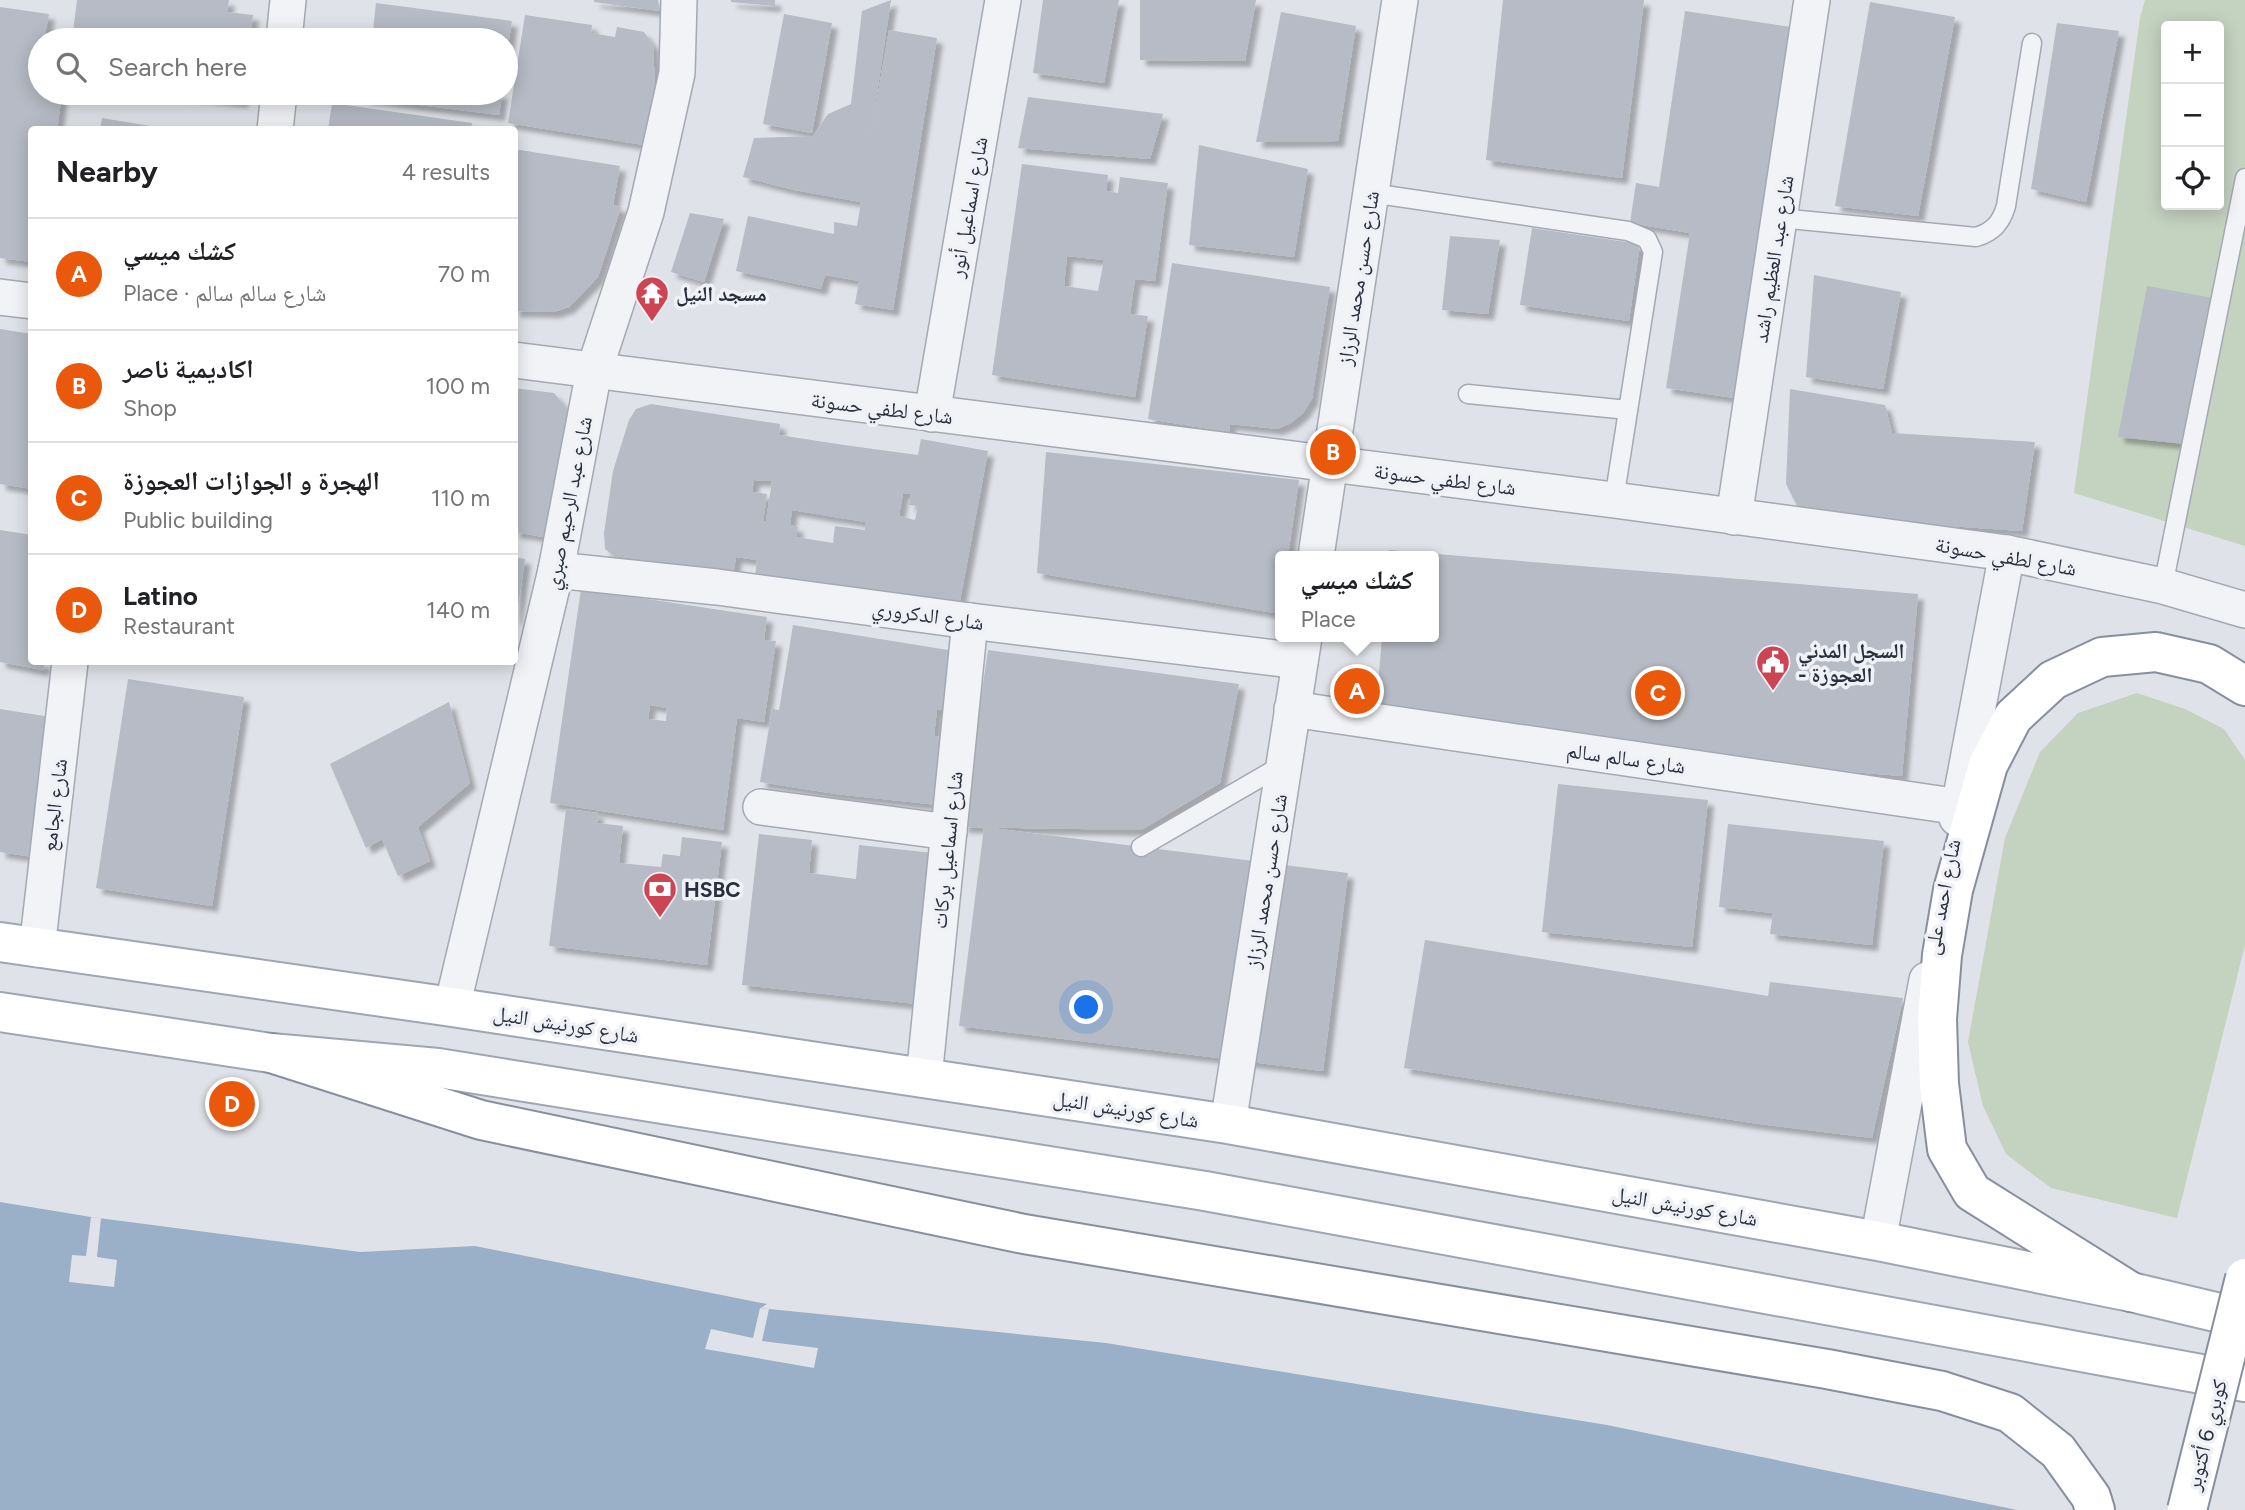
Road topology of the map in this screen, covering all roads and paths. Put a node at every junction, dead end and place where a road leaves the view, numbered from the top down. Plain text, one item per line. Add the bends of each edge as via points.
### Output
1 (288, 0) edge
2 (679, 0) edge
3 (1003, 0) edge
4 (1400, 0) edge
5 (1812, 0) edge
6 (285, 28) edge
7 (2032, 43) dead end
8 (278, 105) edge
9 (275, 126) edge
10 (2245, 178) edge
11 (1371, 193) junction
12 (1779, 218) junction
13 (0, 297) edge
14 (28, 300) edge
15 (518, 361) edge
16 (594, 371) junction
17 (1468, 394) dead end
18 (1628, 410) junction
19 (932, 414) junction
20 (1330, 465) junction
21 (1614, 500) junction
22 (1734, 517) junction
23 (1317, 551) edge
24 (2007, 553) junction
25 (556, 570) junction
26 (2163, 586) junction
27 (2245, 610) edge
28 (970, 621) junction
29 (1302, 649) edge
30 (70, 665) edge
31 (2245, 686) edge
32 (1292, 709) junction
33 (1284, 764) junction
34 (761, 807) dead end
35 (1959, 807) junction
36 (948, 832) junction
37 (1141, 847) dead end
38 (0, 943) edge
39 (37, 949) junction
40 (452, 1007) junction
41 (0, 1012) edge
42 (271, 1053) junction
43 (924, 1078) junction
44 (1228, 1124) junction
45 (1878, 1241) junction
46 (2245, 1278) edge
47 (2131, 1292) junction
48 (2245, 1319) edge
49 (2245, 1382) edge
50 (2095, 1510) edge
51 (2187, 1510) edge

1 - 6 street
2 - 16 street, شارع عبد الرحيم صبري via 677,73 646,212
3 - 19 street, شارع اسماعيل أنور
4 - 11 street, شارع حسن محمد الرزاز
5 - 12 street, شارع عبد العظيم راشد
7 - 12 lane via 2006,206 1994,229 1976,237
8 - 9 street
10 - 26 lane
11 - 18 lane via 1628,231 1647,239 1653,252
11 - 20 street, شارع حسن محمد الرزاز
12 - 22 street, شارع عبد العظيم راشد
13 - 14 street
15 - 16 street, شارع لطفي حسونة
16 - 19 street, شارع لطفي حسونة
16 - 25 street, شارع عبد الرحيم صبري
17 - 18 lane
18 - 21 lane
19 - 20 street, شارع لطفي حسونة
20 - 21 street, شارع لطفي حسونة
20 - 23 street, شارع حسن محمد الرزاز
21 - 22 street, شارع لطفي حسونة
22 - 24 street, شارع لطفي حسونة
24 - 26 street, شارع لطفي حسونة
24 - 35 street, شارع احمد على
25 - 28 street, شارع الدكروري
25 - 40 street, شارع عبد الرحيم صبري
26 - 27 street, شارع لطفي حسونة
28 - 29 street, شارع الدكروري
28 - 36 street, شارع اسماعيل بركات
29 - 32 street, شارع حسن محمد الرزاز
30 - 39 street, شارع الجامع
31 - 47 main road via 2208,664 2156,652 2102,657 2053,680 2013,717 1988,765 1953,890 1942,955 1937,1032 1947,1149 1972,1192
32 - 33 street, شارع حسن محمد الرزاز
32 - 35 street, شارع سالم سالم
33 - 37 lane
33 - 44 street, شارع حسن محمد الرزاز
34 - 36 street
35 - 45 street, شارع احمد على
36 - 43 street, شارع اسماعيل بركات
38 - 39 main road, شارع كورنيش النيل
39 - 40 main road, شارع كورنيش النيل
40 - 43 main road, شارع كورنيش النيل
41 - 42 main road
42 - 49 main road via 438,1068 1178,1186
42 - 50 main road via 481,1120 1024,1234 1942,1391 2010,1413 2058,1451 2091,1497
43 - 44 main road, شارع كورنيش النيل
44 - 45 main road, شارع كورنيش النيل
45 - 47 main road, شارع كورنيش النيل
46 - 51 main road, كوبري 6 أكتوبر, bridge
47 - 48 main road, شارع كورنيش النيل

